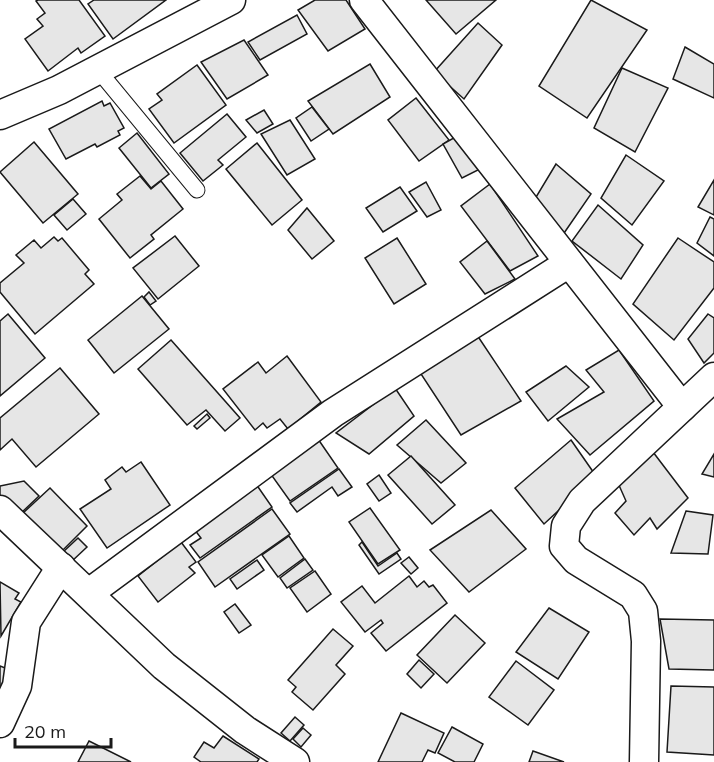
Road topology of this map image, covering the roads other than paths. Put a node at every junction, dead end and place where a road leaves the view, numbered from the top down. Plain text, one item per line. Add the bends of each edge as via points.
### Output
1 (231, 0) edge
2 (364, 0) edge
3 (98, 69) junction
4 (0, 115) edge
5 (196, 190) dead end
6 (568, 263) junction
7 (714, 377) edge
8 (682, 408) junction
9 (0, 510) edge
10 (61, 567) junction
11 (89, 593) junction
12 (0, 723) edge
13 (295, 762) edge
14 (644, 762) edge

1 - 3 street
2 - 6 street
3 - 4 street
3 - 5 lane
6 - 8 street
6 - 11 street via 333,413
7 - 8 street
8 - 14 street via 582,501 566,526 564,546 576,560 633,596 643,611
9 - 10 street
10 - 11 street
10 - 12 street via 26,622 17,686
11 - 13 street via 164,666 245,730

